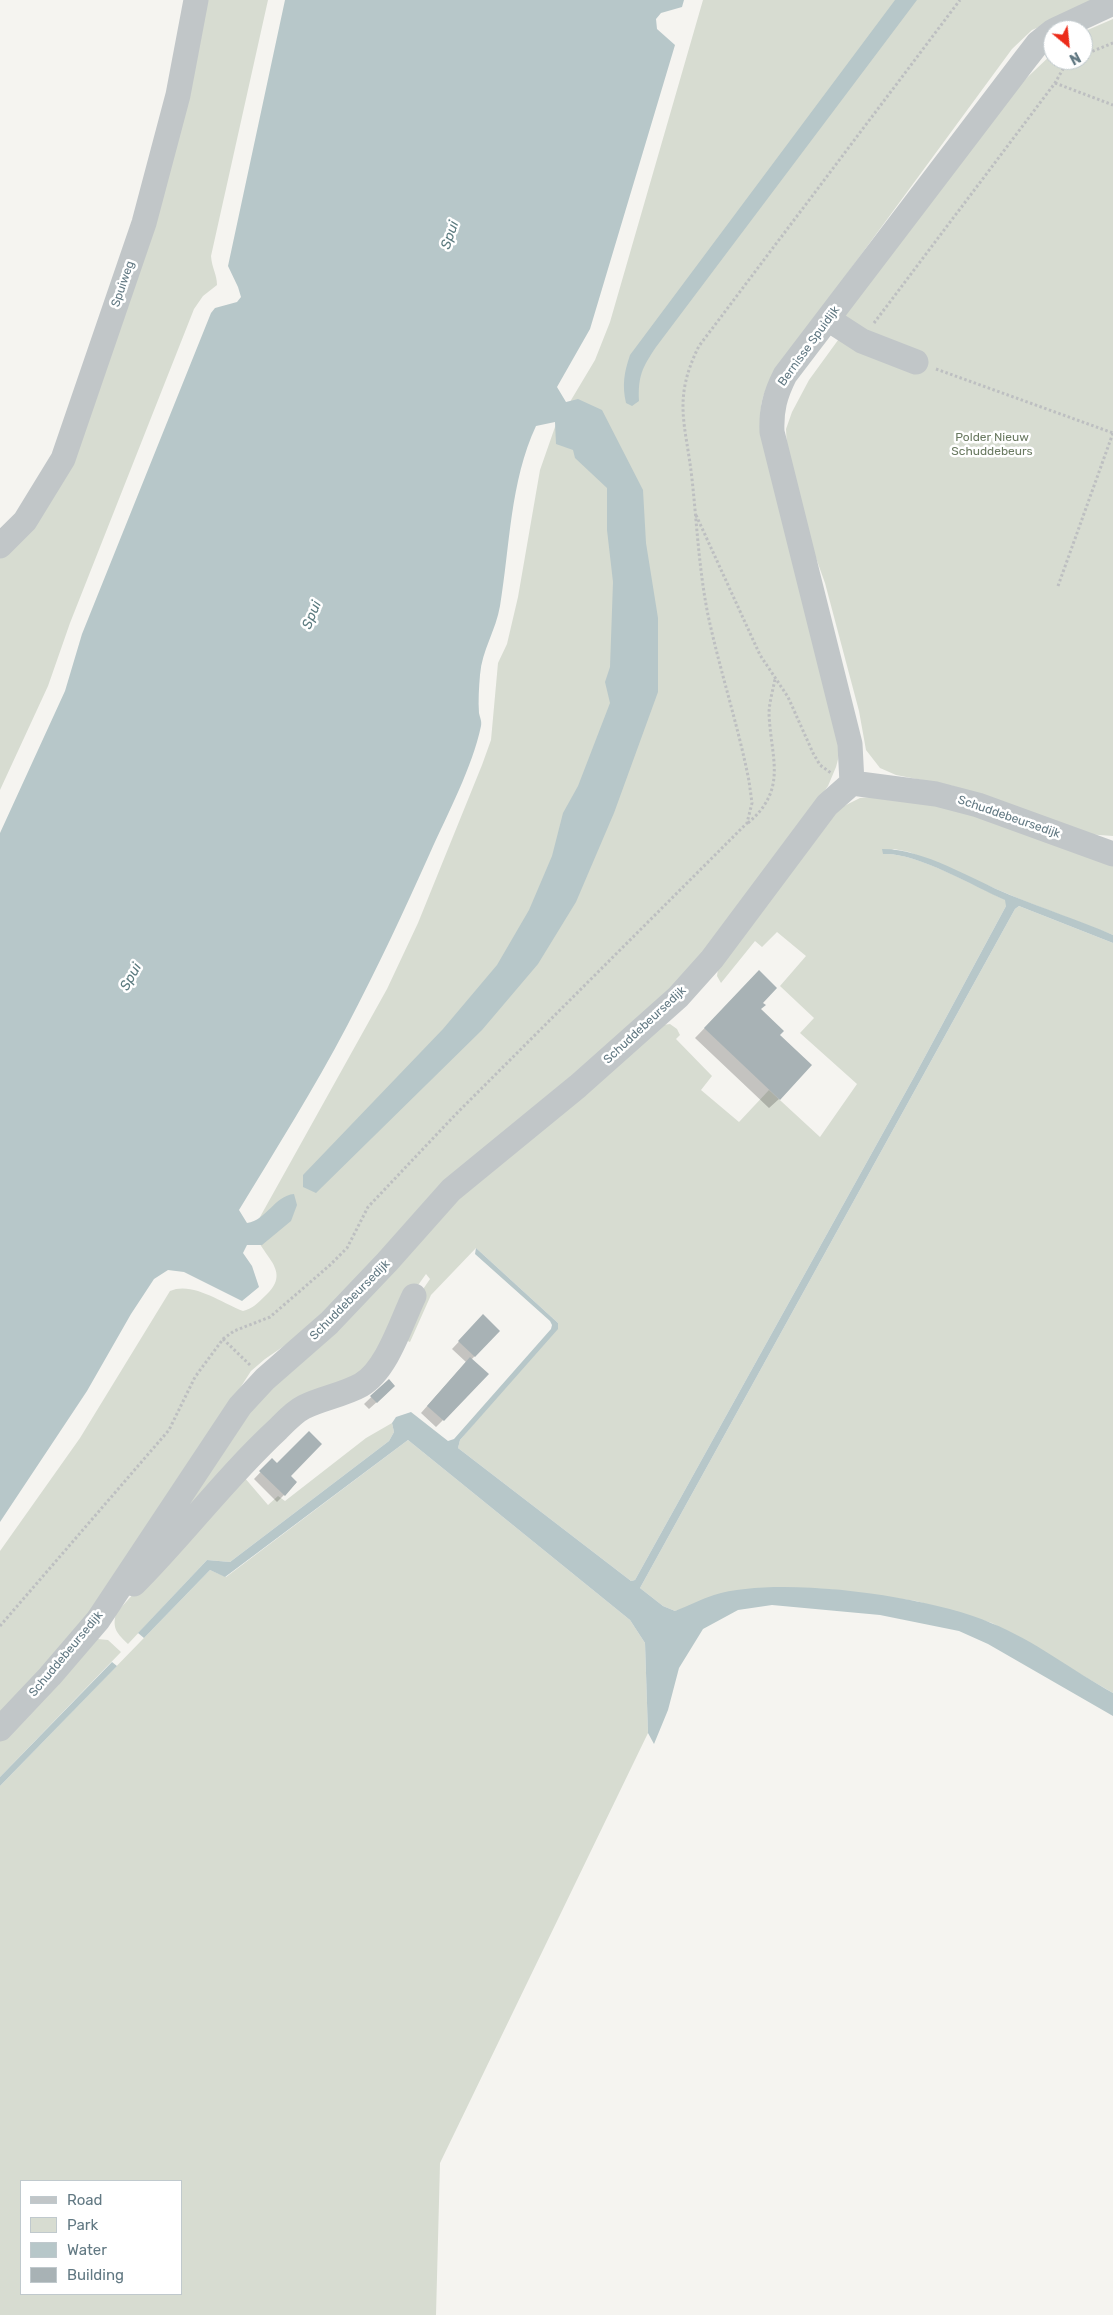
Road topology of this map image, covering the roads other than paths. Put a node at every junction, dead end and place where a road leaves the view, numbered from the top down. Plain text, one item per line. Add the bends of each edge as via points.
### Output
1 (196, 0) edge
2 (1113, 3) edge
3 (1077, 20) edge
4 (1043, 39) edge
5 (828, 319) junction
6 (916, 362) road end
7 (0, 546) edge
8 (852, 783) junction
9 (1076, 840) junction
10 (1113, 845) edge
11 (1113, 854) edge
12 (414, 1296) dead end
13 (98, 1620) junction
14 (0, 1729) edge

1 - 7 street, Spuiweg via 178,95 144,223 63,459 25,521
2 - 3 street, Bernisse Spuidijk
4 - 5 street, Bernisse Spuidijk
5 - 6 street via 862,340
5 - 8 street, Bernisse Spuidijk via 785,375 771,413 772,432 850,744
8 - 9 street, Schuddebeursedijk via 936,794 978,805
8 - 13 street, Schuddebeursedijk via 826,805 712,960 678,997 578,1086 451,1190 329,1322 240,1406
9 - 10 street, Schuddebeursedijk
9 - 11 street, Schuddebeursedijk
12 - 13 street via 383,1364 362,1384 304,1407 287,1420 250,1455 163,1555
13 - 14 street, Schuddebeursedijk

